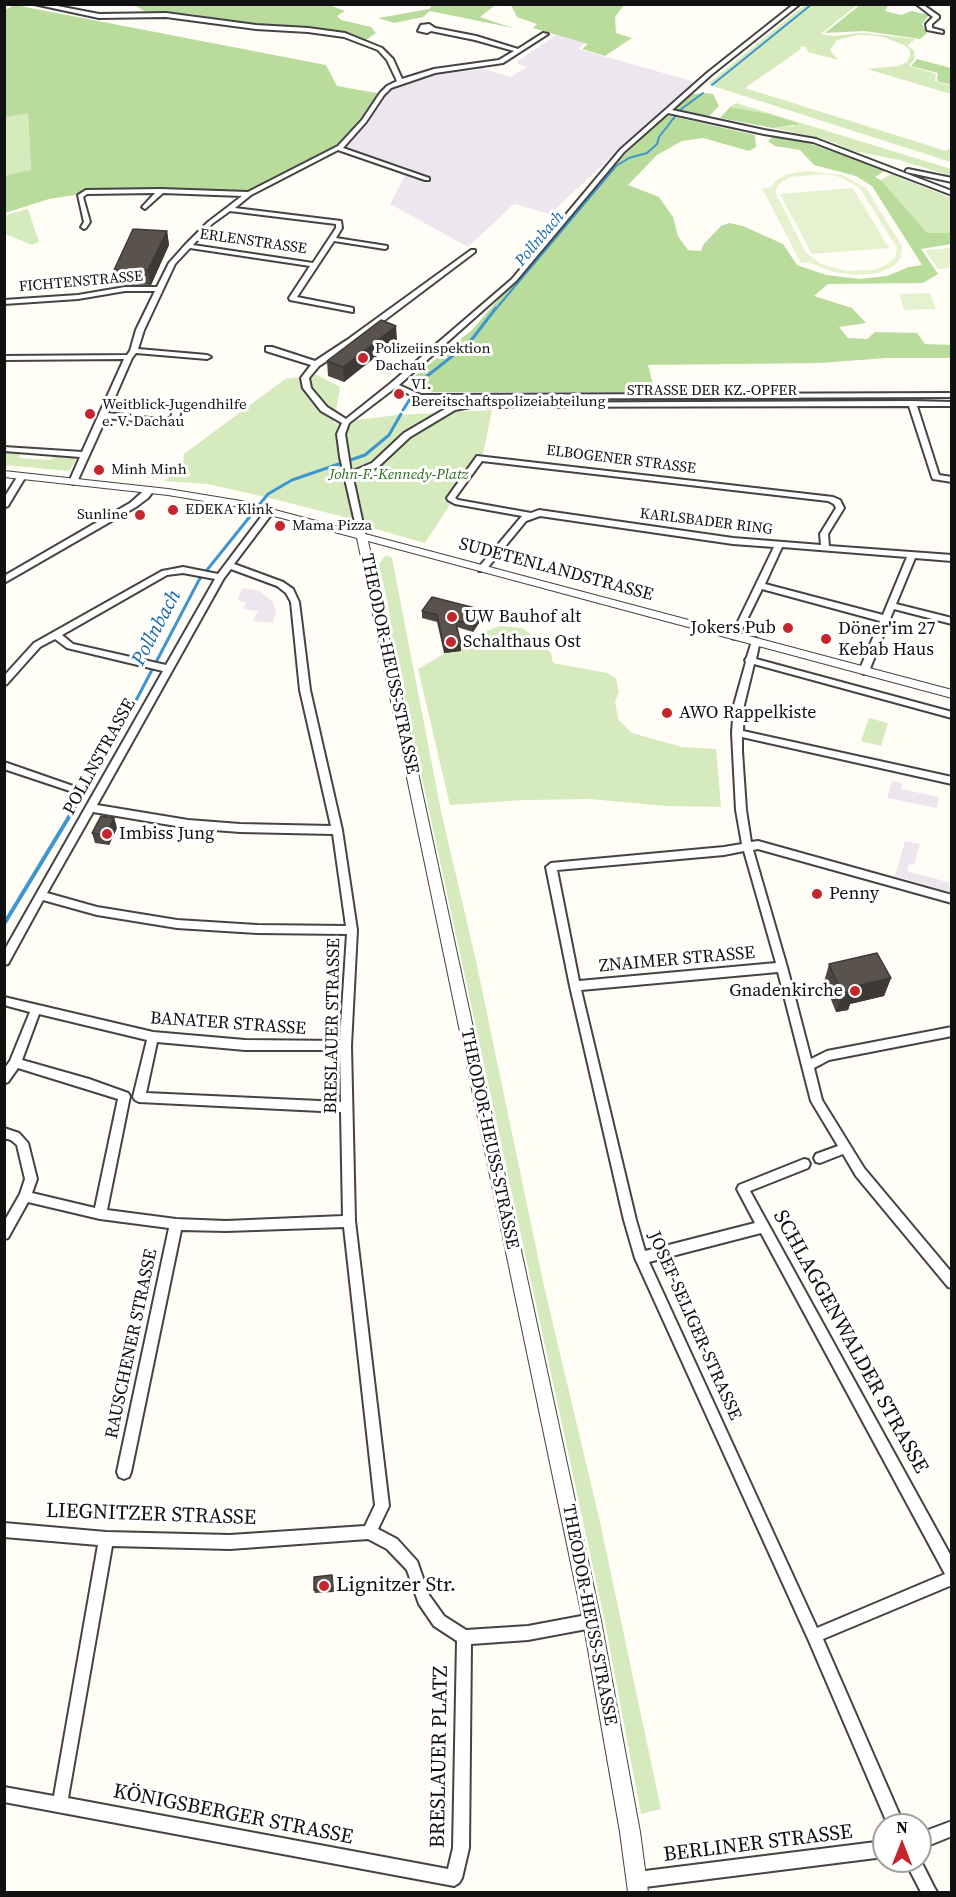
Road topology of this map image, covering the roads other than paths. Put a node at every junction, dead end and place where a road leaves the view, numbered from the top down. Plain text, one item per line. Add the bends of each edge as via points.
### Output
1 (36, 4) edge
2 (798, 4) edge
3 (918, 4) edge
4 (419, 27) dead end
5 (940, 32) dead end
6 (545, 34) dead end
7 (520, 51) junction
8 (400, 82) junction
9 (670, 112) junction
10 (338, 148) junction
11 (885, 167) junction
12 (427, 179) dead end
13 (951, 180) edge
14 (161, 191) junction
15 (951, 193) edge
16 (249, 194) junction
17 (145, 207) dead end
18 (230, 209) junction
19 (84, 227) dead end
20 (332, 239) junction
21 (187, 246) junction
22 (385, 247) dead end
23 (473, 251) dead end
24 (315, 265) junction
25 (160, 289) junction
26 (4, 302) edge
27 (350, 310) dead end
28 (269, 349) dead end
29 (132, 354) junction
30 (207, 357) dead end
31 (4, 358) edge
32 (316, 364) junction
33 (394, 385) junction
34 (951, 395) edge
35 (912, 403) junction
36 (951, 404) edge
37 (178, 407) dead end
38 (103, 415) junction
39 (346, 422) junction
40 (4, 448) edge
41 (86, 455) junction
42 (4, 474) edge
43 (22, 476) junction
44 (350, 476) junction
45 (951, 480) edge
46 (73, 482) junction
47 (150, 490) junction
48 (4, 506) edge
49 (267, 510) junction
50 (529, 515) junction
51 (362, 538) junction
52 (779, 545) junction
53 (825, 548) junction
54 (912, 555) junction
55 (951, 558) edge
56 (228, 565) junction
57 (482, 569) junction
58 (220, 578) junction
59 (4, 580) edge
60 (759, 585) junction
61 (891, 605) junction
62 (885, 619) junction
63 (951, 621) edge
64 (56, 634) junction
65 (735, 636) junction
66 (756, 641) junction
67 (749, 660) junction
68 (164, 668) junction
69 (864, 670) junction
70 (4, 682) edge
71 (951, 694) edge
72 (951, 715) edge
73 (737, 733) junction
74 (4, 765) edge
75 (951, 781) edge
76 (70, 789) dead end
77 (91, 808) junction
78 (336, 830) junction
79 (747, 846) junction
80 (42, 896) junction
81 (951, 899) edge
82 (352, 930) junction
83 (9, 944) edge
84 (4, 961) edge
85 (782, 967) junction
86 (575, 986) junction
87 (4, 1001) edge
88 (36, 1009) junction
89 (951, 1031) edge
90 (153, 1037) junction
91 (345, 1046) junction
92 (15, 1063) junction
93 (807, 1066) junction
94 (4, 1079) edge
95 (124, 1096) junction
96 (139, 1097) junction
97 (347, 1107) junction
98 (4, 1133) edge
99 (845, 1148) junction
100 (820, 1158) dead end
101 (804, 1164) dead end
102 (25, 1196) junction
103 (100, 1214) junction
104 (348, 1221) junction
105 (176, 1224) junction
106 (762, 1227) junction
107 (4, 1234) edge
108 (641, 1258) junction
109 (951, 1282) edge
110 (124, 1472) dead end
111 (4, 1530) edge
112 (369, 1532) junction
113 (106, 1539) junction
114 (951, 1573) edge
115 (951, 1578) edge
116 (592, 1622) junction
117 (814, 1636) junction
118 (464, 1637) junction
119 (4, 1794) edge
120 (60, 1803) junction
121 (891, 1813) edge
122 (951, 1828) edge
123 (932, 1836) edge
124 (872, 1851) edge
125 (919, 1873) edge
126 (454, 1878) joint
127 (637, 1886) edge
128 (929, 1893) edge

1 - 8 street via 99,16 166,15 345,36 380,49 390,59
2 - 9 street
3 - 5 street via 937,17 929,29
4 - 7 street
6 - 7 street
7 - 8 street via 501,62 434,71
8 - 10 street via 382,94 364,122
9 - 11 street via 814,140
9 - 33 street via 622,151 514,280
10 - 12 street
10 - 16 street
11 - 13 street
11 - 15 street
14 - 16 street
14 - 17 street
14 - 19 street via 81,194 87,222
16 - 18 street
18 - 20 street via 339,222
18 - 21 street
20 - 22 street
20 - 24 street
21 - 24 street, ERLENSTRASSE
21 - 25 street via 172,263
23 - 32 street
24 - 27 street via 293,298
25 - 26 street, FICHTENSTRASSE
25 - 29 street
28 - 32 street
29 - 30 street
29 - 31 street
29 - 38 street
32 - 39 street via 305,378 307,388 324,409
33 - 34 street via 420,397
33 - 39 street
35 - 36 street, STRASSE DER KZ.-OPFER
35 - 44 street, STRASSE DER KZ.-OPFER via 471,405 453,408 407,435 375,465
35 - 45 street via 936,477
37 - 38 street via 175,418 167,422
38 - 41 street
39 - 44 street, THEODOR-HEUSS-STRASSE via 341,434
40 - 41 street
41 - 46 street
42 - 43 street, SUDETENLANDSTRASSE
43 - 46 street, SUDETENLANDSTRASSE
43 - 48 street
44 - 51 street, THEODOR-HEUSS-STRASSE
46 - 47 street, SUDETENLANDSTRASSE
47 - 49 street, SUDETENLANDSTRASSE
47 - 59 street via 133,505
49 - 51 street, SUDETENLANDSTRASSE
49 - 56 street, POLLNSTRASSE
50 - 52 street, KARLSBADER RING via 558,514 733,542
50 - 53 street, ELBOGENER STRASSE via 455,502 451,498 480,458 830,499 840,508 824,534
50 - 57 street
51 - 57 street, SUDETENLANDSTRASSE
51 - 116 street, THEODOR-HEUSS-STRASSE
52 - 53 street, KARLSBADER RING
52 - 60 street
53 - 54 street, KARLSBADER RING
54 - 55 street, KARLSBADER RING
54 - 61 street
56 - 58 street, POLLNSTRASSE
56 - 78 street, BRESLAUER STRASSE via 280,584 290,591 295,602 305,690
57 - 65 street, SUDETENLANDSTRASSE
58 - 64 street via 199,572 165,573
58 - 68 street, POLLNSTRASSE
60 - 62 street
60 - 65 street
61 - 62 street
61 - 63 street
62 - 69 street
64 - 68 street via 70,646
64 - 70 street via 37,645
65 - 66 street, SUDETENLANDSTRASSE
66 - 67 street
66 - 69 street, SUDETENLANDSTRASSE
67 - 72 street
67 - 73 street
68 - 77 street, POLLNSTRASSE
69 - 71 street, SUDETENLANDSTRASSE
73 - 75 street
73 - 79 street via 737,775
74 - 76 street
77 - 78 street via 188,824
77 - 80 street, POLLNSTRASSE
78 - 82 street, BRESLAUER STRASSE
79 - 81 street via 772,848
79 - 85 street
79 - 86 street, JOSEF-SELIGER-STRASSE via 551,867
80 - 82 street via 97,911 177,924
80 - 83 street, POLLNSTRASSE
82 - 91 street, BRESLAUER STRASSE
83 - 84 street, POLLNSTRASSE
85 - 86 street, ZNAIMER STRASSE
85 - 93 street
86 - 108 street, JOSEF-SELIGER-STRASSE
87 - 88 street, BANATER STRASSE
88 - 90 street, BANATER STRASSE
88 - 92 street
89 - 93 street via 827,1056
90 - 91 street, BANATER STRASSE via 245,1046
90 - 96 street
91 - 97 street, BRESLAUER STRASSE
92 - 94 street
92 - 95 street
93 - 99 street via 817,1101
95 - 96 street
95 - 103 street
96 - 97 street
97 - 104 street, BRESLAUER STRASSE
98 - 102 street via 22,1143 31,1179
99 - 100 street
99 - 109 street via 860,1172
101 - 106 street, SCHLAGGENWALDER STRASSE via 743,1189
102 - 103 street
102 - 107 street
103 - 105 street
104 - 105 street
104 - 112 street, BRESLAUER STRASSE via 382,1506
105 - 110 street, RAUSCHENER STRASSE
106 - 108 street
106 - 114 street, SCHLAGGENWALDER STRASSE
108 - 117 street, JOSEF-SELIGER-STRASSE
111 - 113 street, LIEGNITZER STRASSE
112 - 113 street, LIEGNITZER STRASSE via 230,1542
112 - 118 street via 392,1544 412,1566 424,1599 439,1621
113 - 120 street
115 - 117 street
116 - 118 street via 528,1633
116 - 127 street, THEODOR-HEUSS-STRASSE
117 - 121 street, JOSEF-SELIGER-STRASSE
118 - 126 street, BRESLAUER PLATZ via 461,1848
119 - 120 street, KÖNIGSBERGER STRASSE
120 - 126 street, KÖNIGSBERGER STRASSE
122 - 123 street
124 - 127 street, BERLINER STRASSE
125 - 128 street

